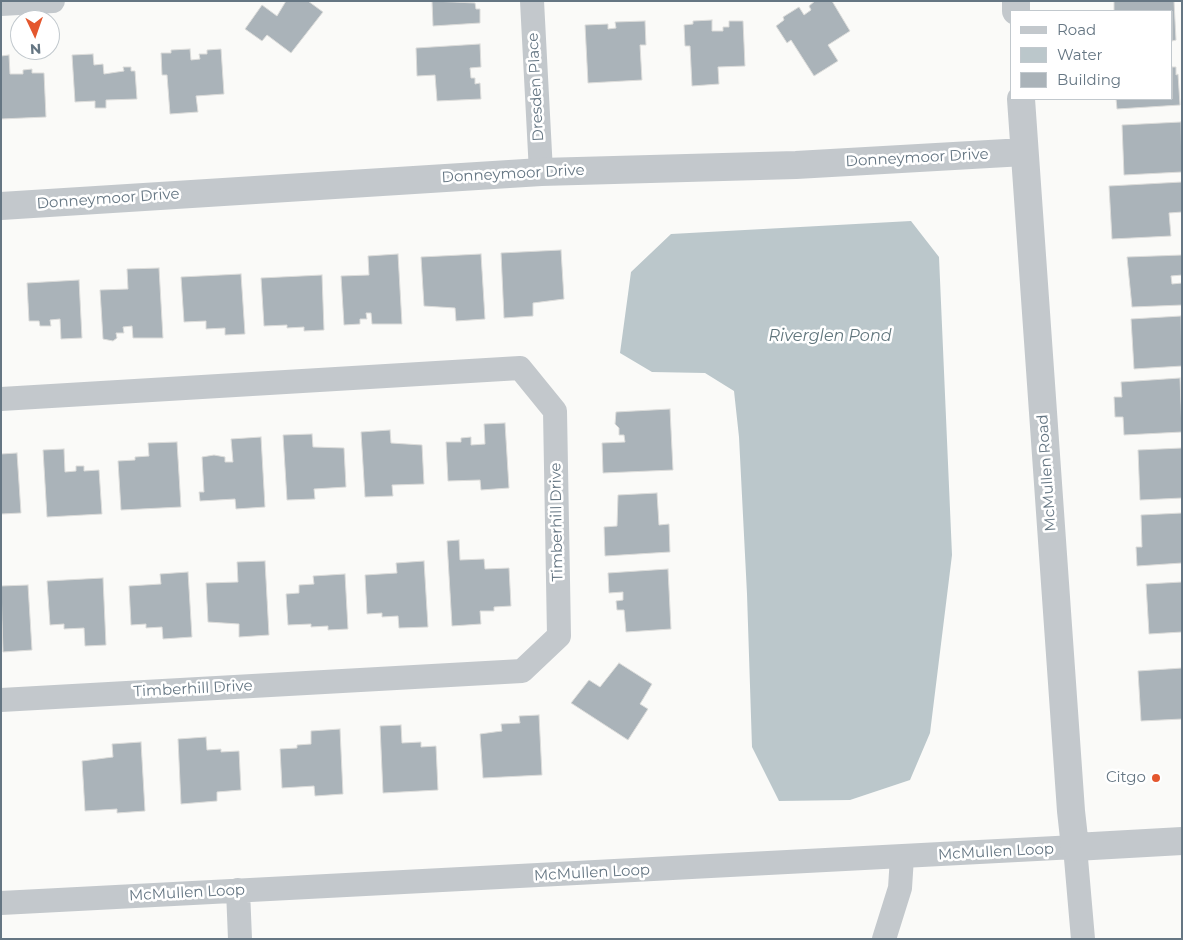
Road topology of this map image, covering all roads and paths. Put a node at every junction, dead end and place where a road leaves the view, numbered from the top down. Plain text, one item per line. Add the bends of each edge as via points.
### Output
1 (53, 1) edge
2 (532, 1) edge
3 (1, 4) edge
4 (1021, 100) edge
5 (1024, 152) junction
6 (541, 172) junction
7 (1, 206) edge
8 (1, 399) edge
9 (1, 700) edge
10 (1182, 841) edge
11 (1075, 847) junction
12 (902, 857) junction
13 (238, 890) junction
14 (1, 903) edge
15 (240, 939) edge
16 (884, 939) edge
17 (1083, 939) edge

1 - 3 street
2 - 6 street, Dresden Place
4 - 5 street, McMullen Road
5 - 6 street, Donneymoor Drive via 796,165
5 - 11 street, McMullen Road
6 - 7 street, Donneymoor Drive
8 - 9 street, Timberhill Drive via 520,368 556,411 559,636 522,671
10 - 11 street, McMullen Loop
11 - 12 street, McMullen Loop
11 - 17 street
12 - 13 street, McMullen Loop
12 - 16 street via 900,888
13 - 14 street, McMullen Loop
13 - 15 street

